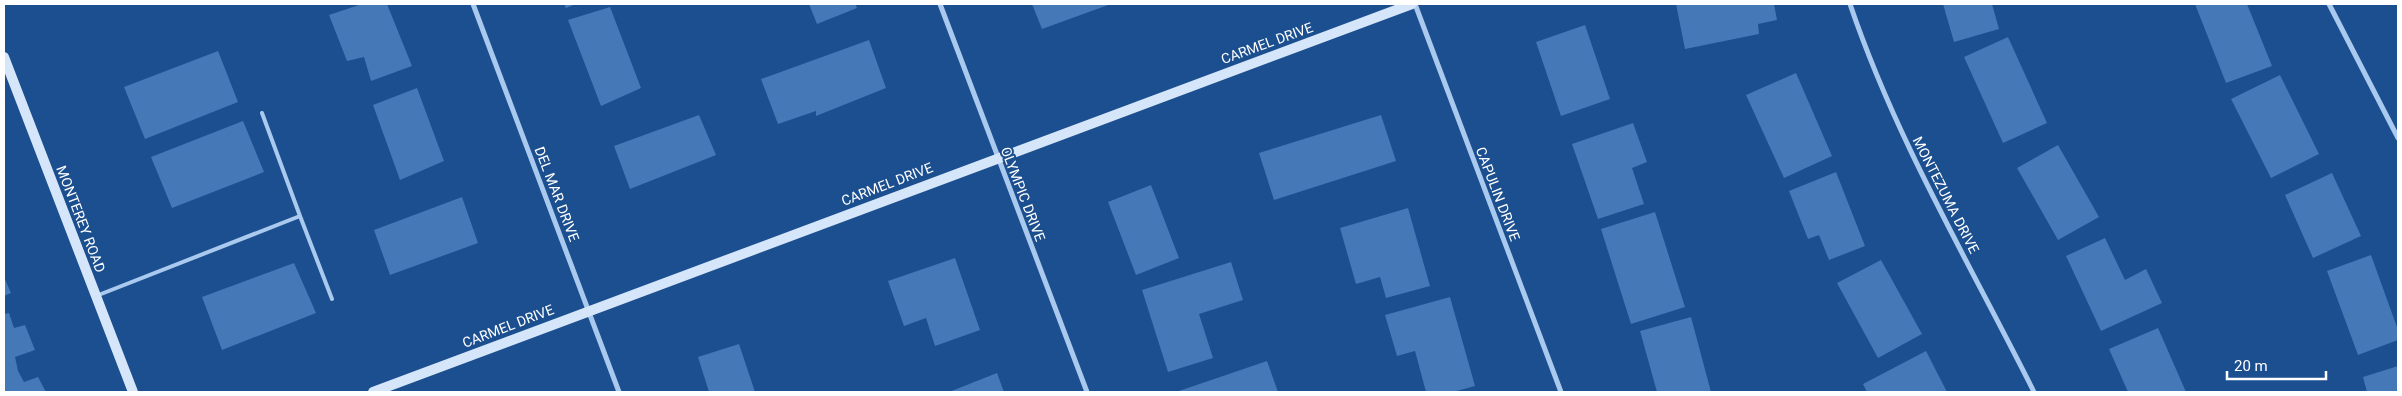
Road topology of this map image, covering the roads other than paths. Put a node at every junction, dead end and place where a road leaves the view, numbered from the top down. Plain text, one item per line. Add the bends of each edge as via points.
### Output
1 (474, 4) edge
2 (940, 4) edge
3 (1413, 4) edge
4 (1850, 4) edge
5 (2330, 4) edge
6 (4, 56) edge
7 (262, 112) dead end
8 (2398, 138) edge
9 (997, 157) junction
10 (300, 216) junction
11 (96, 296) junction
12 (332, 299) dead end
13 (588, 310) junction
14 (133, 392) edge
15 (374, 392) edge
16 (619, 392) edge
17 (1087, 392) edge
18 (1560, 392) edge
19 (2034, 392) edge

1 - 13 street, DEL MAR DRIVE
2 - 9 street, OLYMPIC DRIVE
3 - 9 street, CARMEL DRIVE
3 - 18 street, CAPULIN DRIVE
4 - 19 street, MONTEZUMA DRIVE via 1869,60 1908,148
5 - 8 street
6 - 11 street, MONTEREY ROAD
7 - 10 lane
9 - 13 street, CARMEL DRIVE
9 - 17 street, OLYMPIC DRIVE
10 - 11 lane
10 - 12 lane
11 - 14 street, MONTEREY ROAD
13 - 15 street, CARMEL DRIVE
13 - 16 street, DEL MAR DRIVE

